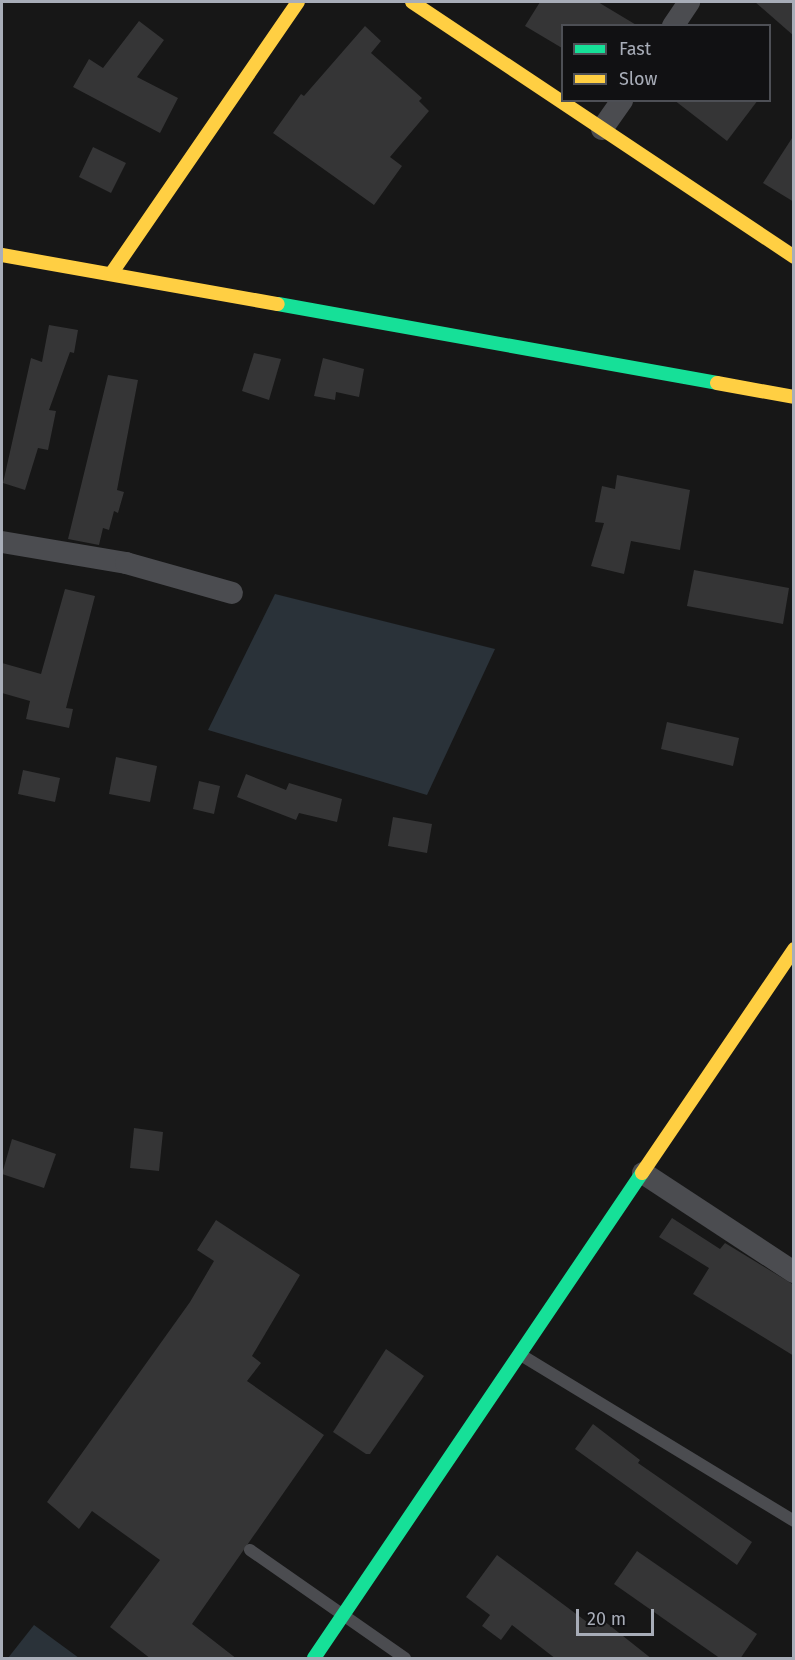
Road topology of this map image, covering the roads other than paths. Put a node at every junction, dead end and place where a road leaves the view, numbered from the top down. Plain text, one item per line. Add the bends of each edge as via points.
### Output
1 (298, 2) edge
2 (412, 2) edge
3 (689, 2) edge
4 (674, 24) edge
5 (561, 102) edge
6 (562, 102) edge
7 (621, 102) edge
8 (602, 129) junction
9 (2, 255) edge
10 (794, 257) edge
11 (111, 274) junction
12 (794, 397) edge
13 (2, 542) edge
14 (232, 593) dead end
15 (794, 950) edge
16 (643, 1173) junction
17 (794, 1272) edge
18 (520, 1354) junction
19 (794, 1521) edge
20 (250, 1550) dead end
21 (344, 1614) junction
22 (314, 1659) edge
23 (405, 1659) edge

1 - 11 street
2 - 5 street
3 - 4 street
6 - 8 street
7 - 8 street
8 - 10 street
9 - 11 street
11 - 12 street
13 - 14 street via 126,562
15 - 16 street
16 - 17 street
16 - 18 street
18 - 19 lane
18 - 21 street
20 - 21 lane
21 - 22 street
21 - 23 lane

